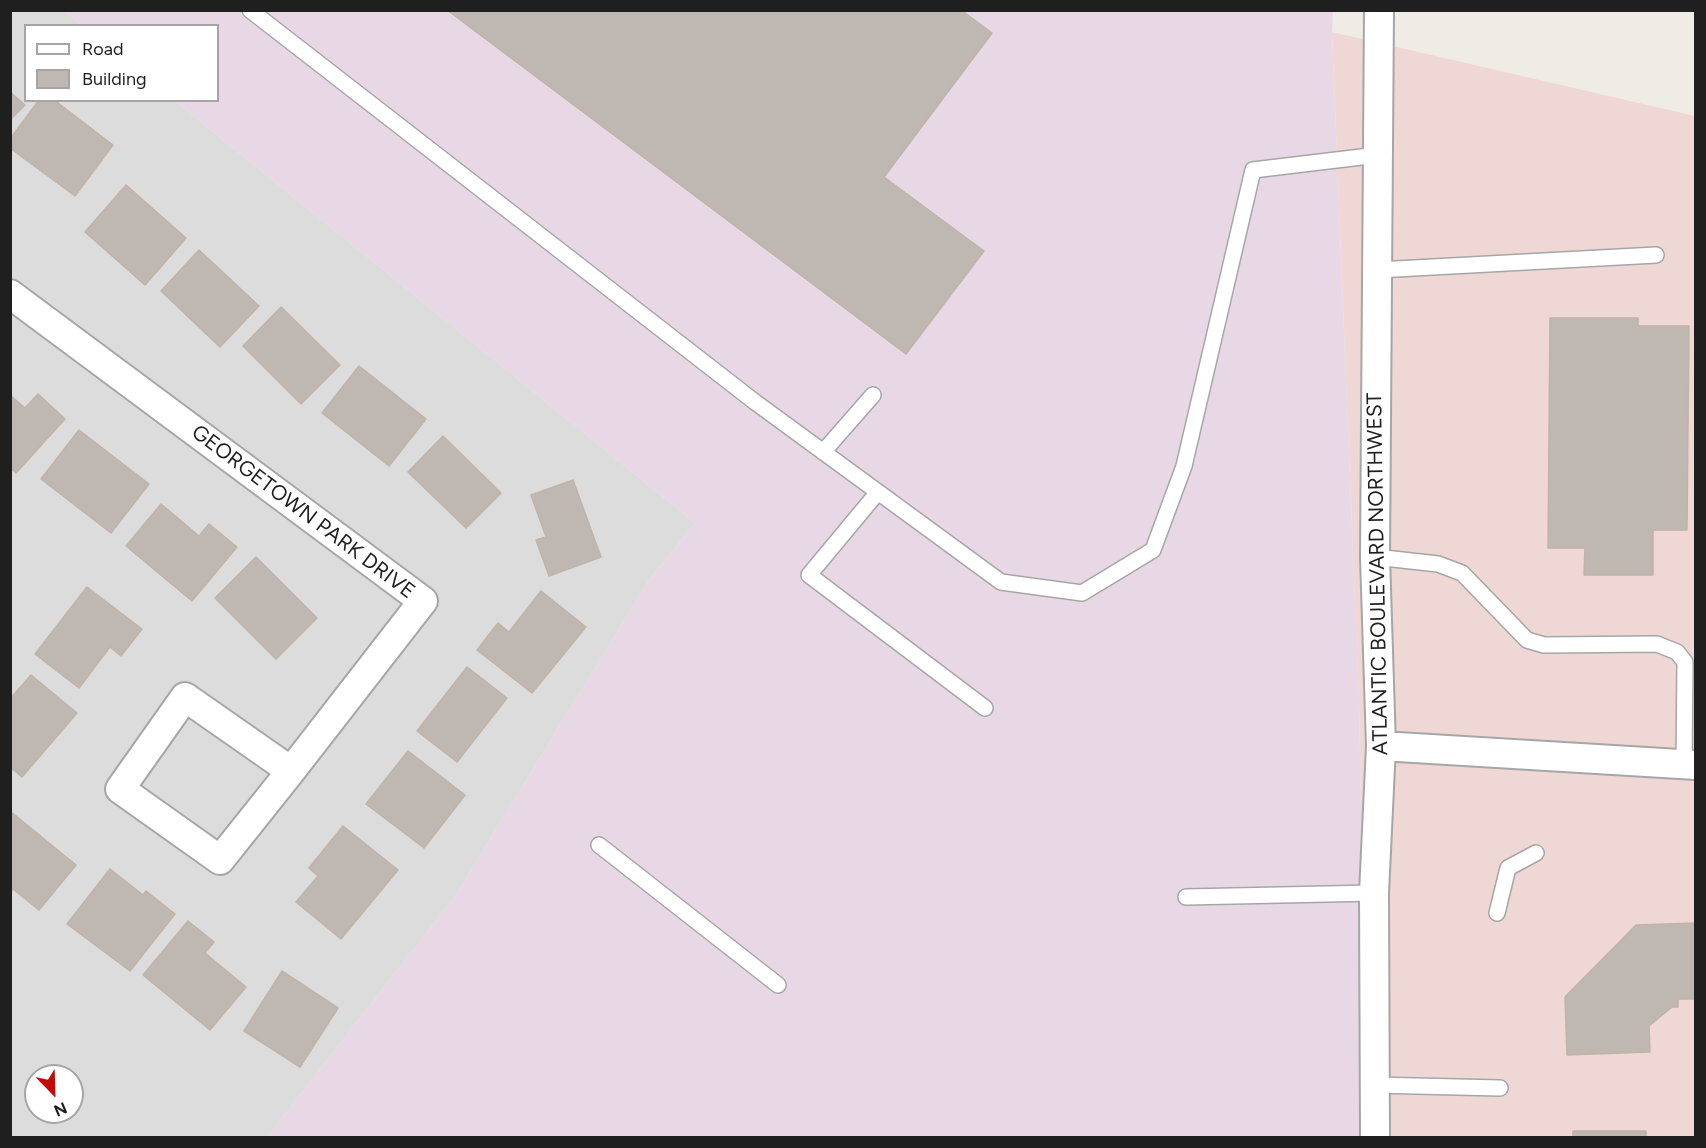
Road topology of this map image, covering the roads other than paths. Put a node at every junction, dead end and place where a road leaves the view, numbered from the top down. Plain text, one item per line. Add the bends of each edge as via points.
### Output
1 (250, 10) edge
2 (1379, 10) edge
3 (1378, 155) junction
4 (1656, 255) dead end
5 (1377, 270) junction
6 (10, 294) edge
7 (873, 395) dead end
8 (823, 452) junction
9 (878, 492) junction
10 (1375, 556) junction
11 (985, 708) dead end
12 (1381, 746) junction
13 (1690, 765) edge
14 (291, 771) junction
15 (599, 845) dead end
16 (1536, 853) dead end
17 (1374, 893) junction
18 (1186, 897) dead end
19 (1497, 913) dead end
20 (778, 985) dead end
21 (1374, 1085) junction
22 (1500, 1088) dead end
23 (1374, 1137) edge

1 - 8 lane
2 - 3 street, ATLANTIC BOULEVARD NORTHWEST
3 - 5 street, ATLANTIC BOULEVARD NORTHWEST
3 - 9 lane via 1253,170 1184,466 1153,550 1082,593 1001,582
4 - 5 lane
5 - 10 street, ATLANTIC BOULEVARD NORTHWEST
6 - 14 street, GEORGETOWN PARK DRIVE via 423,601
7 - 8 lane
8 - 9 lane
9 - 11 lane via 809,575
10 - 12 street, ATLANTIC BOULEVARD NORTHWEST
10 - 13 lane via 1438,564 1462,573 1527,640 1545,645 1657,644 1677,652 1685,662
12 - 13 street
12 - 17 street, ATLANTIC BOULEVARD NORTHWEST
14 - 14 street, GEORGETOWN PARK DRIVE via 220,860 120,789 185,697
15 - 20 lane
16 - 19 lane via 1508,868
17 - 18 lane
17 - 21 street, ATLANTIC BOULEVARD NORTHWEST
21 - 22 lane
21 - 23 street, ATLANTIC BOULEVARD NORTHWEST

